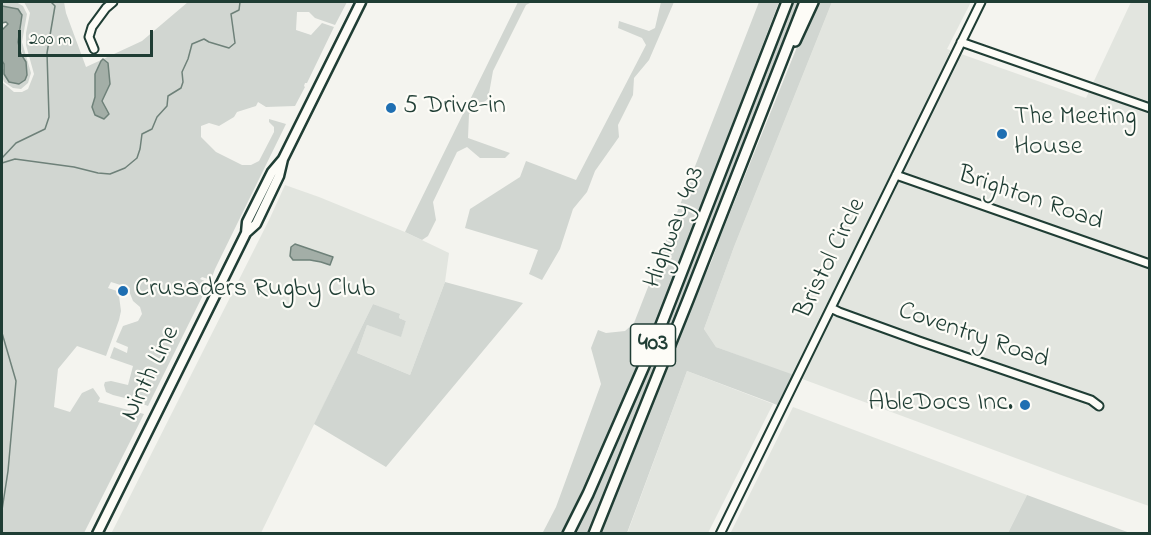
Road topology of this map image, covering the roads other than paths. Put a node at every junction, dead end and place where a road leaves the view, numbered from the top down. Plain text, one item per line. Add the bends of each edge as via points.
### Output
1 (113, 2) edge
2 (361, 2) edge
3 (787, 2) edge
4 (805, 2) edge
5 (813, 2) edge
6 (981, 2) edge
7 (961, 42) junction
8 (94, 49) dead end
9 (779, 69) junction
10 (1149, 108) edge
11 (896, 175) junction
12 (1149, 264) edge
13 (831, 308) junction
14 (1100, 406) dead end
15 (97, 534) edge
16 (568, 534) edge
17 (594, 534) edge
18 (720, 534) edge

1 - 8 street via 92,27 88,37
2 - 15 main road, Ninth Line via 247,222 246,233
3 - 16 highway, Highway 403 / 403 via 654,343
4 - 9 highway, Highway 403 / 403
5 - 9 highway
6 - 7 street, Bristol Circle
7 - 10 street
7 - 11 street, Bristol Circle
9 - 17 highway, Highway 403 / 403
11 - 12 street, Brighton Road
11 - 13 street, Bristol Circle
13 - 14 street, Coventry Road
13 - 18 street, Bristol Circle

